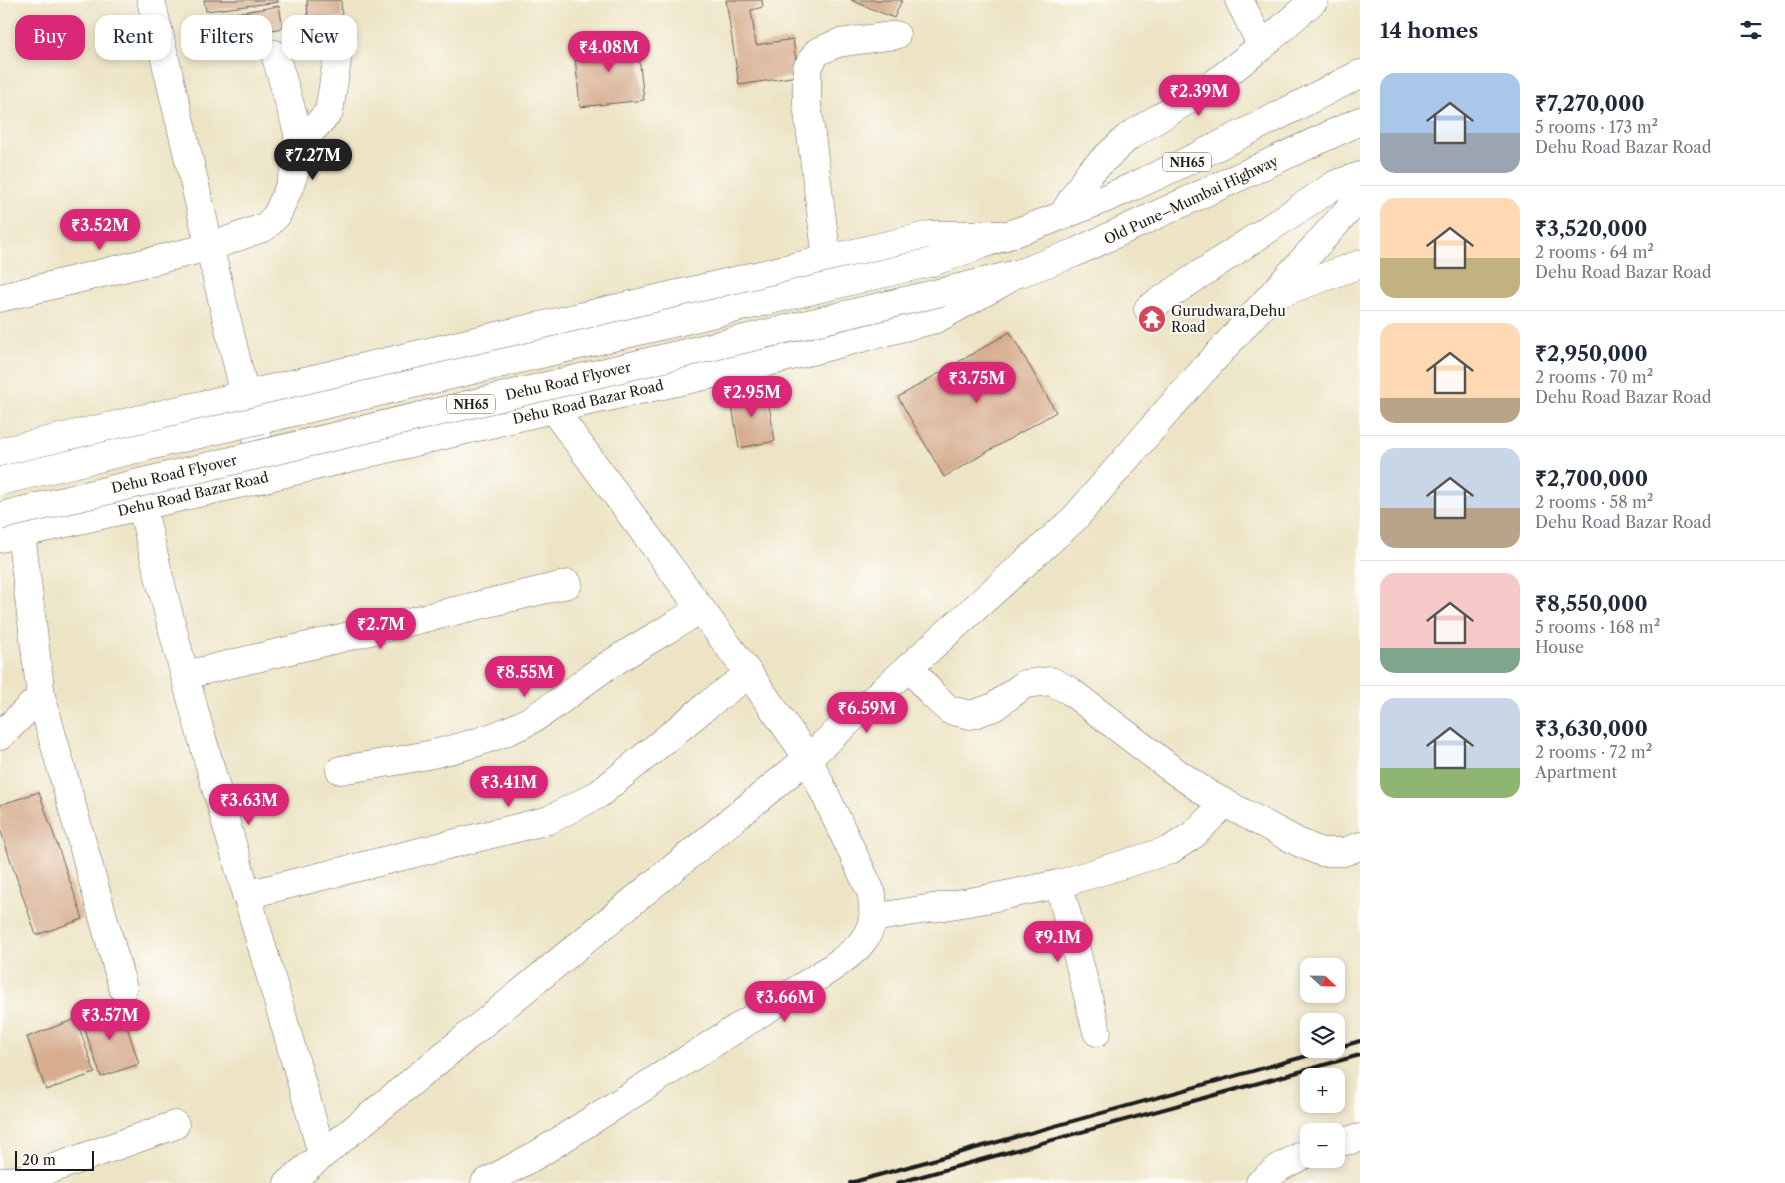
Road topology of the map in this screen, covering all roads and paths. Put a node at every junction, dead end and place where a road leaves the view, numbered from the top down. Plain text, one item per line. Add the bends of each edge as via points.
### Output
1 (151, 0) edge
2 (1239, 0) edge
3 (1314, 0) edge
4 (896, 35) dead end
5 (1262, 46) junction
6 (275, 54) dead end
7 (337, 60) edge
8 (1360, 74) edge
9 (1360, 121) edge
10 (299, 144) junction
11 (1360, 176) edge
12 (1360, 196) edge
13 (1062, 216) junction
14 (1008, 235) junction
15 (210, 247) junction
16 (827, 259) junction
17 (1360, 264) edge
18 (1020, 273) junction
19 (1271, 296) junction
20 (0, 298) edge
21 (1148, 309) dead end
22 (245, 396) junction
23 (554, 409) junction
24 (0, 452) edge
25 (269, 477) junction
26 (0, 482) edge
27 (142, 506) junction
28 (0, 516) edge
29 (11, 536) edge
30 (568, 584) dead end
31 (701, 609) junction
32 (910, 667) junction
33 (749, 674) junction
34 (185, 675) junction
35 (41, 696) junction
36 (0, 736) edge
37 (808, 758) junction
38 (340, 770) dead end
39 (1225, 803) junction
40 (1360, 846) edge
41 (1059, 884) junction
42 (246, 895) junction
43 (873, 918) junction
44 (123, 988) dead end
45 (1097, 1032) dead end
46 (174, 1125) dead end
47 (1360, 1138) edge
48 (1345, 1141) edge
49 (322, 1154) junction
50 (1300, 1156) edge
51 (0, 1182) edge
52 (288, 1183) edge
53 (485, 1183) edge
54 (1260, 1183) edge

1 - 15 main road
2 - 5 main road
3 - 5 main road
4 - 16 main road via 838,43 817,52 807,68 807,104
5 - 13 main road via 1215,82 1128,137 1089,173
6 - 10 main road
7 - 10 main road via 329,112
8 - 13 main road, NH65 via 1191,160
9 - 18 main road, Old Pune–Mumbai Highway / NH65 via 1124,231
10 - 15 main road via 300,155 277,215 265,227
11 - 21 main road via 1336,184
12 - 19 main road
13 - 14 main road, NH65
14 - 16 main road via 931,235
14 - 26 main road, NH65, bridge via 932,262
15 - 20 main road
15 - 22 main road
16 - 22 main road
17 - 19 main road
18 - 23 main road, Dehu Road Bazar Road via 936,319 764,363
18 - 28 main road, Dehu Road Flyover / NH65, bridge
19 - 32 main road via 1074,519
22 - 24 main road
22 - 25 main road
23 - 25 main road, Dehu Road Bazar Road
23 - 31 main road
25 - 27 main road, Dehu Road Bazar Road
27 - 29 main road, Dehu Road Bazar Road
27 - 34 main road
29 - 35 main road
30 - 34 main road
31 - 33 main road
31 - 38 main road via 606,667 560,702 523,724 479,743
32 - 37 main road
32 - 39 main road via 949,710 971,715 994,707 1025,684 1051,681 1070,691 1169,767
33 - 37 main road
33 - 42 main road via 598,794 549,820
34 - 42 main road
35 - 36 main road
35 - 44 main road
37 - 43 main road via 872,894
37 - 49 main road
39 - 40 main road via 1321,852 1344,852
39 - 41 main road via 1193,836 1170,850
41 - 43 main road
41 - 45 main road
42 - 49 main road
43 - 53 main road via 865,939 830,969 540,1153
46 - 51 main road via 24,1179
47 - 48 main road
49 - 52 main road
50 - 54 main road via 1280,1166

